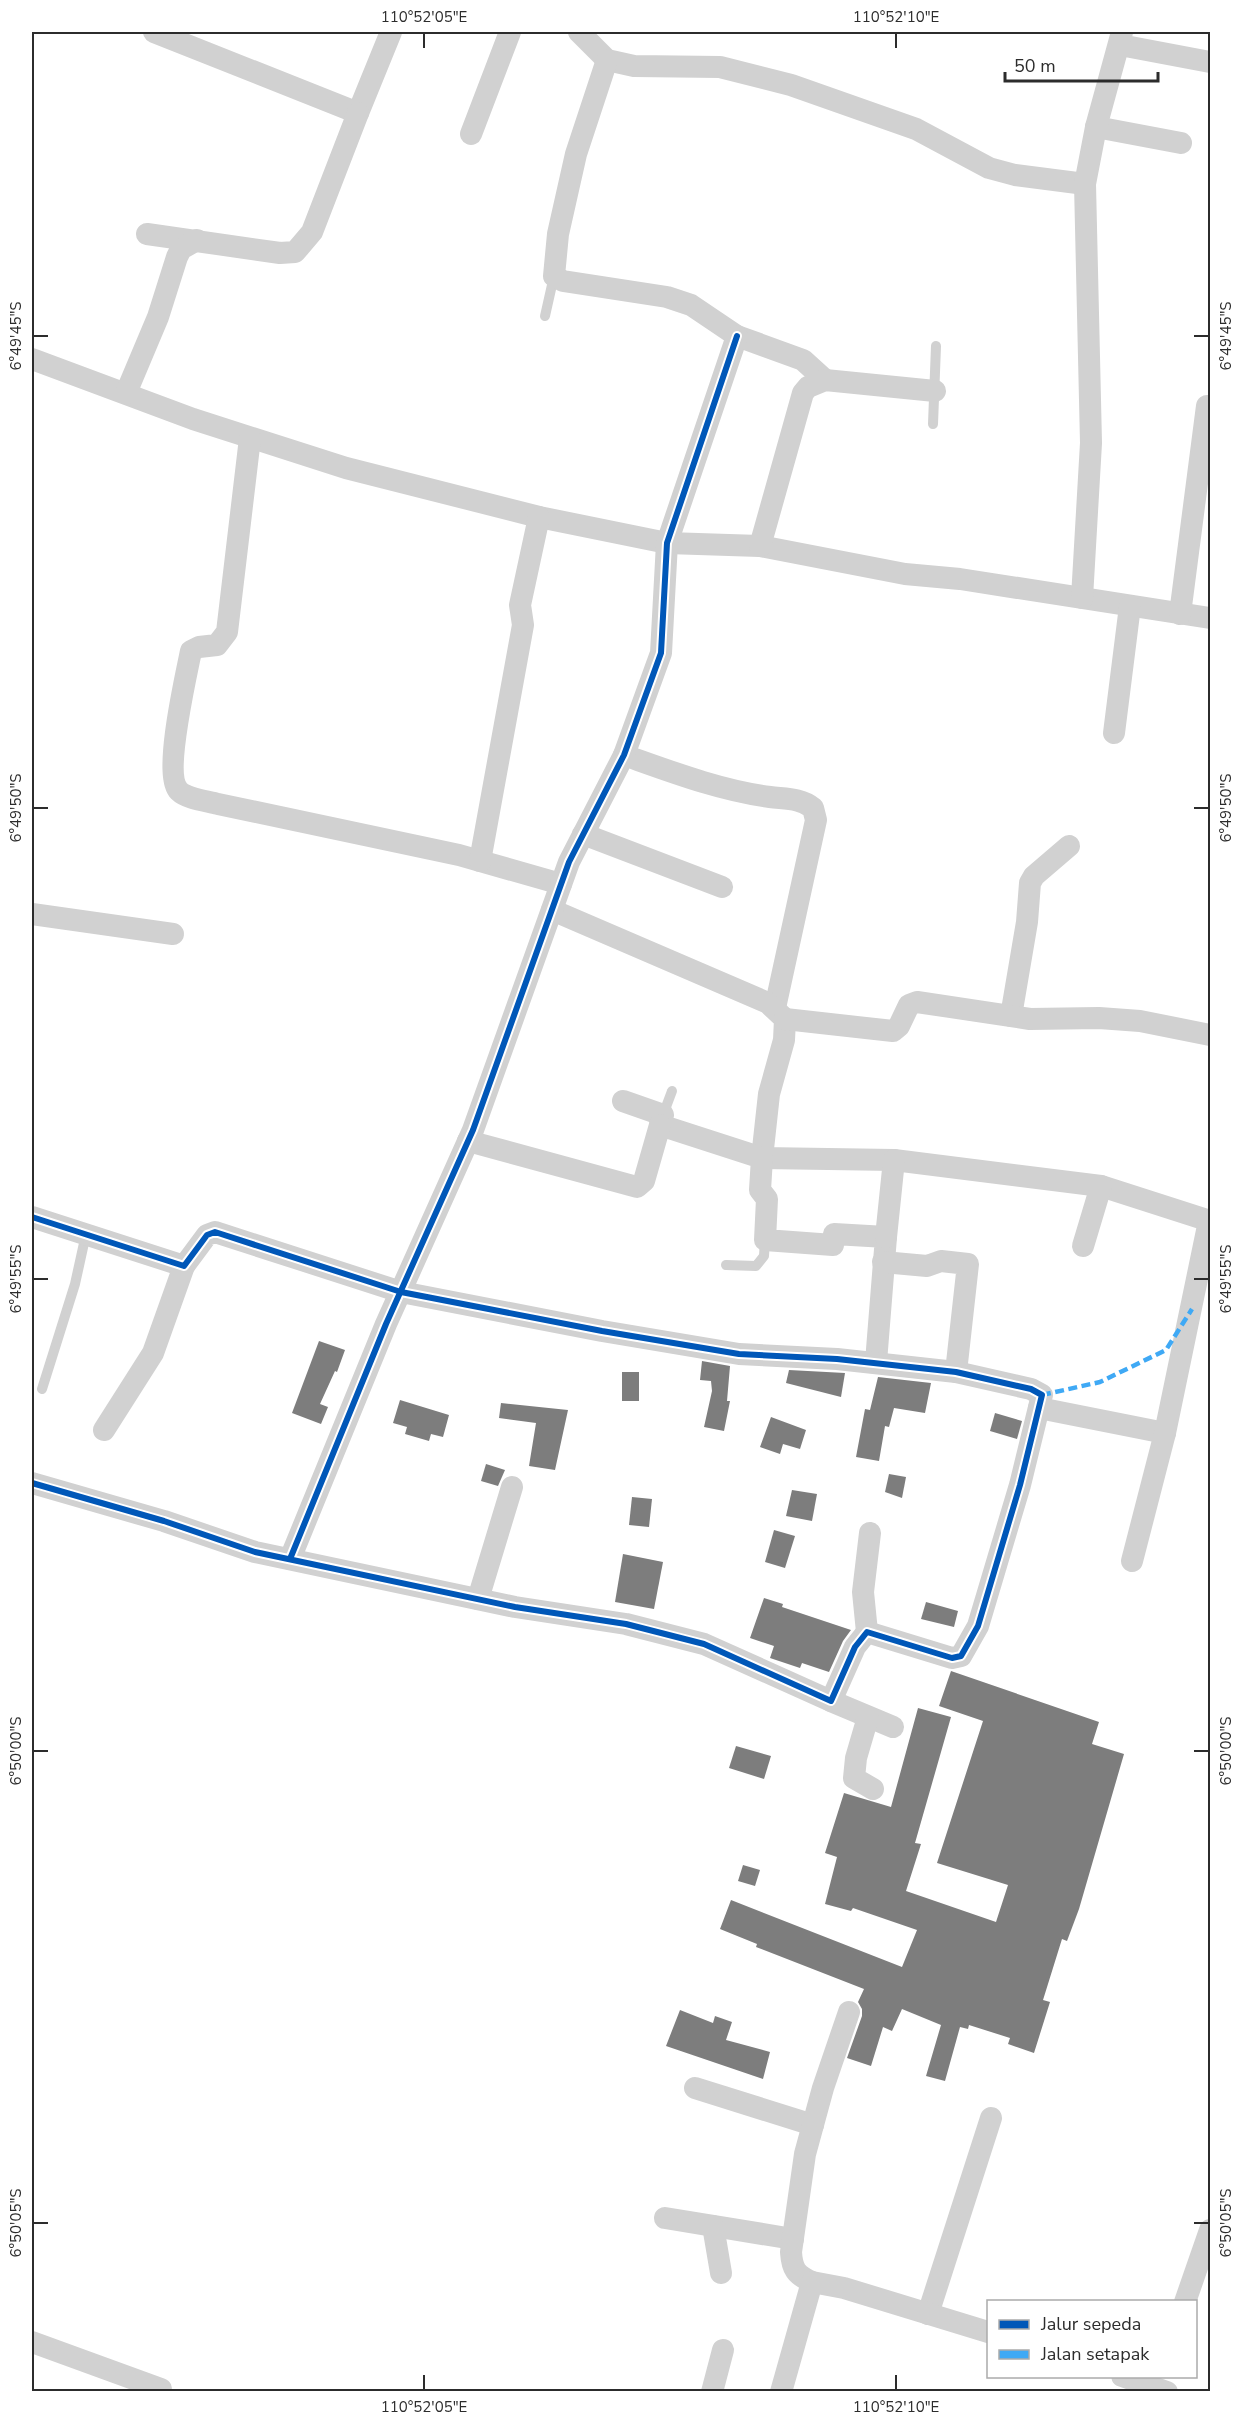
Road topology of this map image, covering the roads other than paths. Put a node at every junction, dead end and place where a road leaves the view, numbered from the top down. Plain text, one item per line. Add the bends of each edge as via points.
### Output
1 (154, 32) edge
2 (391, 32) edge
3 (510, 32) edge
4 (579, 32) edge
5 (1121, 38) edge
6 (607, 60) junction
7 (1210, 62) edge
8 (358, 113) junction
9 (1096, 127) junction
10 (471, 134) dead end
11 (1181, 143) dead end
12 (1085, 184) junction
13 (147, 234) dead end
14 (197, 240) junction
15 (554, 276) junction
16 (545, 316) dead end
17 (737, 336) junction
18 (936, 346) dead end
19 (32, 359) edge
20 (825, 380) junction
21 (935, 391) junction
22 (126, 393) junction
23 (1207, 405) dead end
24 (933, 423) dead end
25 (250, 438) junction
26 (539, 517) junction
27 (668, 543) junction
28 (760, 546) junction
29 (1082, 598) junction
30 (1130, 606) junction
31 (1180, 614) junction
32 (1210, 618) edge
33 (1114, 733) dead end
34 (624, 755) junction
35 (583, 834) junction
36 (1069, 846) dead end
37 (480, 861) junction
38 (561, 885) junction
39 (722, 887) dead end
40 (552, 910) junction
41 (32, 914) edge
42 (173, 934) dead end
43 (780, 1014) junction
44 (1011, 1016) junction
45 (1210, 1035) edge
46 (672, 1091) dead end
47 (623, 1101) dead end
48 (662, 1120) junction
49 (468, 1141) junction
50 (762, 1158) junction
51 (894, 1160) junction
52 (1101, 1186) junction
53 (32, 1217) edge
54 (1210, 1221) edge
55 (86, 1233) junction
56 (886, 1237) junction
57 (765, 1240) junction
58 (1083, 1246) dead end
59 (883, 1262) junction
60 (726, 1265) dead end
61 (184, 1266) junction
62 (401, 1292) junction
63 (876, 1362) junction
64 (956, 1372) junction
65 (42, 1389) dead end
66 (1039, 1408) junction
67 (104, 1430) dead end
68 (1165, 1433) junction
69 (32, 1483) edge
70 (512, 1487) dead end
71 (870, 1533) dead end
72 (290, 1559) junction
73 (1132, 1562) dead end
74 (478, 1599) junction
75 (867, 1632) junction
76 (831, 1701) junction
77 (868, 1717) junction
78 (893, 1727) dead end
79 (873, 1789) dead end
80 (849, 2012) dead end
81 (695, 2088) dead end
82 (991, 2118) dead end
83 (813, 2125) junction
84 (665, 2218) dead end
85 (713, 2226) junction
86 (1210, 2230) edge
87 (793, 2238) junction
88 (721, 2273) dead end
89 (812, 2282) junction
90 (1185, 2300) edge
91 (928, 2314) junction
92 (987, 2332) edge
93 (32, 2342) edge
94 (723, 2350) dead end
95 (1130, 2378) edge
96 (125, 2385) edge
97 (1160, 2385) edge
98 (161, 2389) dead end
99 (712, 2391) edge
100 (781, 2391) edge

1 - 8 street
2 - 8 street
3 - 10 street
4 - 6 street
5 - 7 street
5 - 9 street
6 - 12 street via 633,66 720,67 791,85 916,129 989,168
6 - 15 street via 576,154 558,234
8 - 14 street via 312,232 295,252
9 - 11 street
9 - 12 street
12 - 29 street via 1091,442
13 - 14 street
14 - 22 street via 181,249 177,257 158,317
15 - 16 lane
15 - 17 street via 683,302
17 - 20 street via 803,360
17 - 27 street
18 - 21 lane
19 - 22 street
20 - 21 street
20 - 28 street via 803,393
21 - 24 lane
22 - 25 street
23 - 31 street
25 - 26 street via 356,471
25 - 37 street via 227,632 217,645 191,651 172,756 174,785 181,794 218,804
26 - 27 street
26 - 37 street via 520,605 523,625
27 - 28 street
27 - 34 street via 661,654
28 - 29 street via 905,574
29 - 30 street
30 - 31 street
30 - 33 street
31 - 32 street
34 - 35 street
34 - 43 street via 704,783 804,802 813,808 816,820
35 - 38 street
35 - 39 street
36 - 44 street via 1030,884
37 - 38 street
38 - 40 street
40 - 43 street
40 - 49 street
41 - 42 street
43 - 44 street via 892,1031 913,1002
43 - 50 street via 784,1040 769,1094
44 - 45 street via 1140,1021
46 - 48 lane
47 - 48 street
48 - 49 street via 644,1181 637,1188
48 - 50 street
49 - 62 street
50 - 51 street
50 - 57 street via 760,1190 767,1199
51 - 52 street
51 - 56 street
52 - 54 street
52 - 58 street
53 - 55 street
54 - 68 street
55 - 61 street
55 - 65 lane via 75,1284
56 - 57 street via 834,1234 833,1245
56 - 59 street
57 - 60 lane via 764,1256 756,1266
59 - 63 street
59 - 64 street via 968,1264
61 - 62 street via 207,1235 215,1232
61 - 67 street via 153,1353
62 - 63 street via 740,1354
62 - 72 street
63 - 64 street
64 - 66 street via 1031,1389 1042,1395
66 - 68 street
66 - 75 street via 978,1626 961,1656 952,1658
68 - 73 street
69 - 72 street via 255,1552
70 - 74 street
71 - 75 street via 863,1592
72 - 74 street
74 - 76 street via 626,1624 704,1644
75 - 76 street via 855,1647
76 - 77 street
77 - 78 street
77 - 79 street via 854,1778
80 - 83 street
81 - 83 street
82 - 91 street
83 - 87 street
84 - 85 street
85 - 87 street
85 - 88 street
86 - 90 street
87 - 89 street via 792,2267
89 - 91 street
89 - 100 street
91 - 92 street
93 - 96 street
94 - 99 street
95 - 97 street
96 - 98 street

